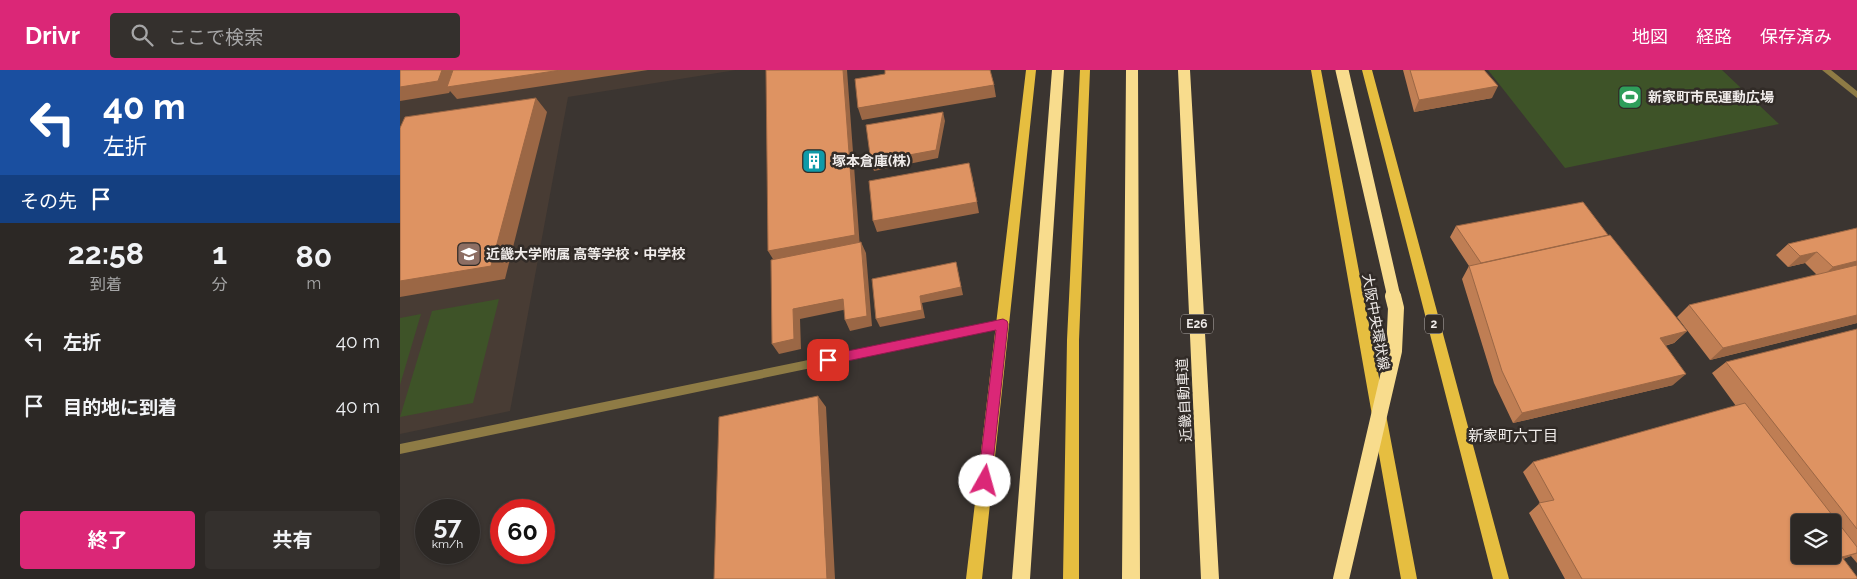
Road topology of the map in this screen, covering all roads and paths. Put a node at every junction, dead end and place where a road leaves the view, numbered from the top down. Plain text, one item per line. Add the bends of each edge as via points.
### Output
1 (1031, 70) edge
2 (1058, 70) edge
3 (1085, 70) edge
4 (1132, 70) edge
5 (1184, 70) edge
6 (1316, 70) edge
7 (1342, 70) edge
8 (1367, 70) edge
9 (1826, 70) edge
10 (1857, 95) edge
11 (1003, 324) junction
12 (400, 449) edge
13 (974, 579) edge
14 (1021, 579) edge
15 (1071, 579) edge
16 (1131, 579) edge
17 (1210, 579) edge
18 (1341, 579) edge
19 (1409, 579) edge
20 (1501, 579) edge

1 - 11 main road
2 - 14 highway
3 - 15 main road via 1073,340
4 - 16 highway
5 - 17 highway, 近畿自動車道 / E26
6 - 19 main road, 大阪中央環状線
7 - 18 highway, bridge via 1396,308 1394,350
8 - 20 main road, 2
9 - 10 street
11 - 12 street
11 - 13 main road

